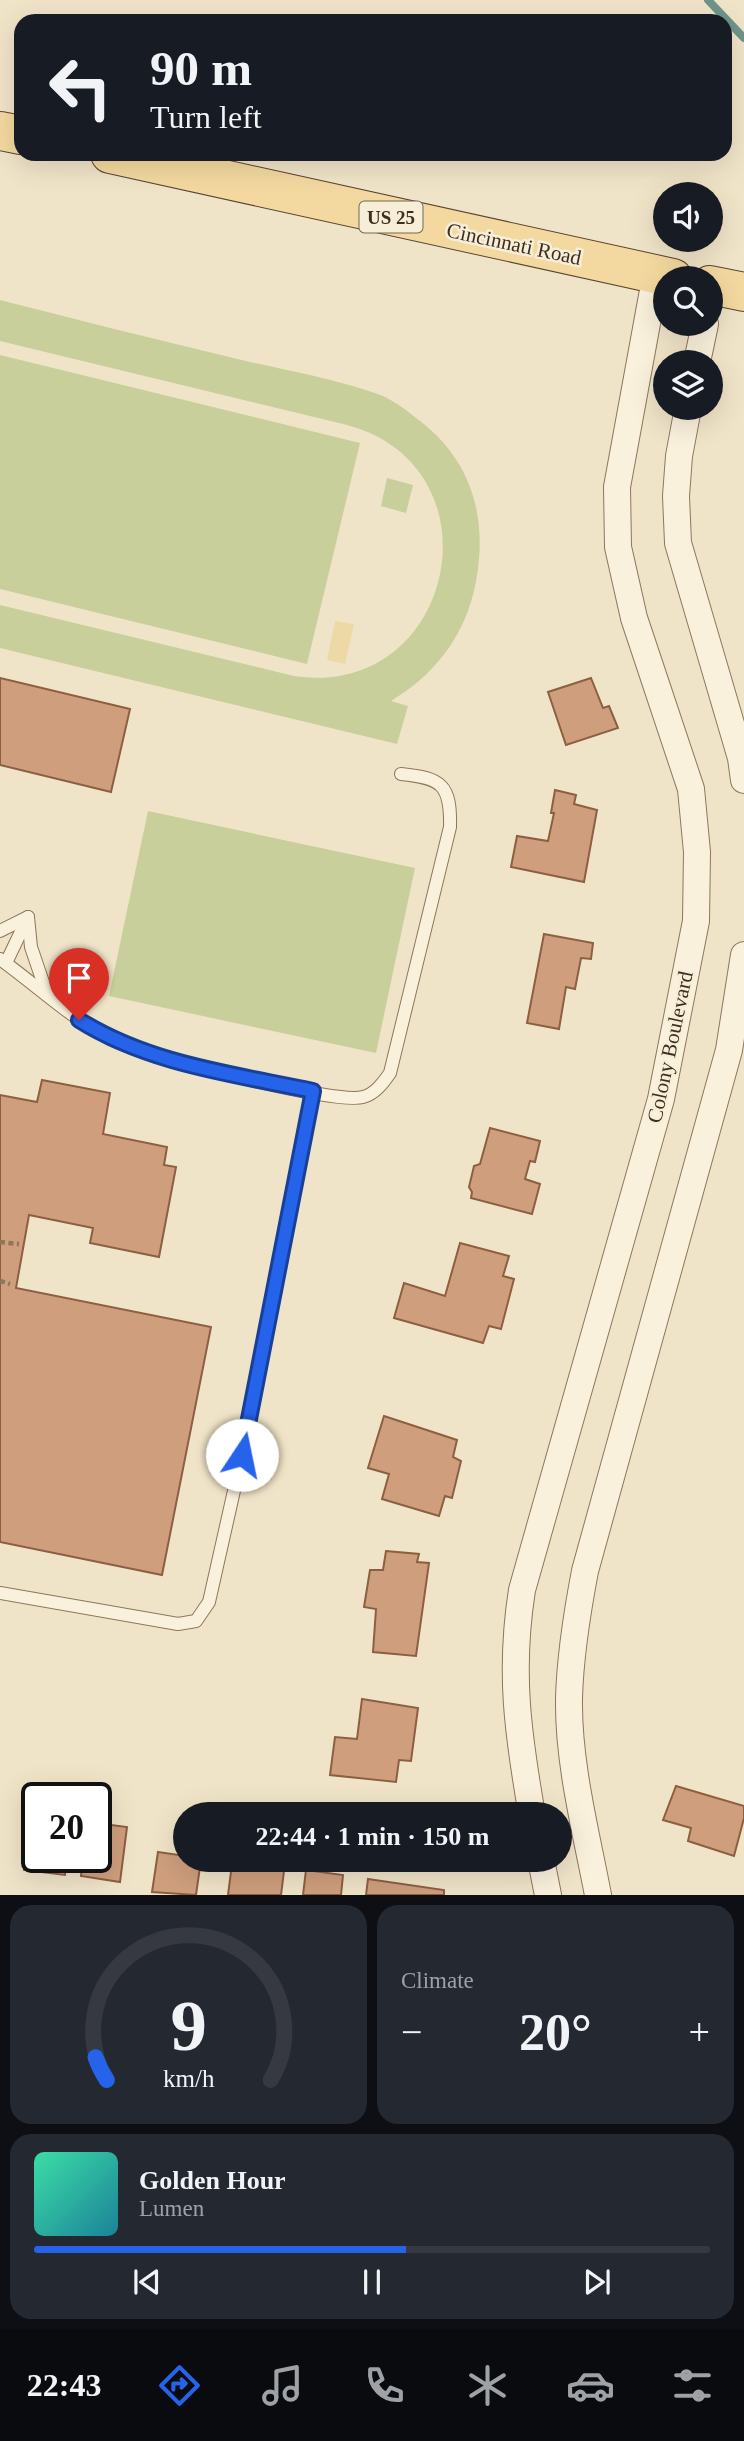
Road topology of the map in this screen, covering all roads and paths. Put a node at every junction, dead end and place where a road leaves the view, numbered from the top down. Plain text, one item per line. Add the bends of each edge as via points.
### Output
1 (142, 161) edge
2 (653, 274) edge
3 (653, 325) edge
4 (686, 420) edge
5 (401, 774) dead end
6 (744, 780) edge
7 (28, 917) junction
8 (0, 931) edge
9 (744, 955) edge
10 (3, 961) edge
11 (47, 995) junction
12 (313, 1091) junction
13 (0, 1242) edge
14 (19, 1244) dead end
15 (0, 1281) edge
16 (10, 1284) dead end
17 (0, 1593) edge
18 (530, 1802) edge
19 (543, 1872) edge
20 (548, 1895) edge
21 (598, 1895) edge

1 - 2 main road, Cincinnati Road / US 25
3 - 18 street, Colony Boulevard via 617,487 618,547 634,618 691,789 697,852 696,921 661,1099 522,1590 514,1637 514,1689
4 - 6 street via 678,469 678,542
5 - 12 lane via 436,780 447,791 450,827 390,1073 361,1098
7 - 8 lane
7 - 10 lane
7 - 11 lane via 31,947
9 - 21 street via 729,1051 585,1571 574,1636 569,1701
10 - 11 lane
11 - 12 lane via 111,1040 187,1065
12 - 17 lane via 209,1602 196,1621 178,1624
13 - 14 path
15 - 16 path
19 - 20 street

